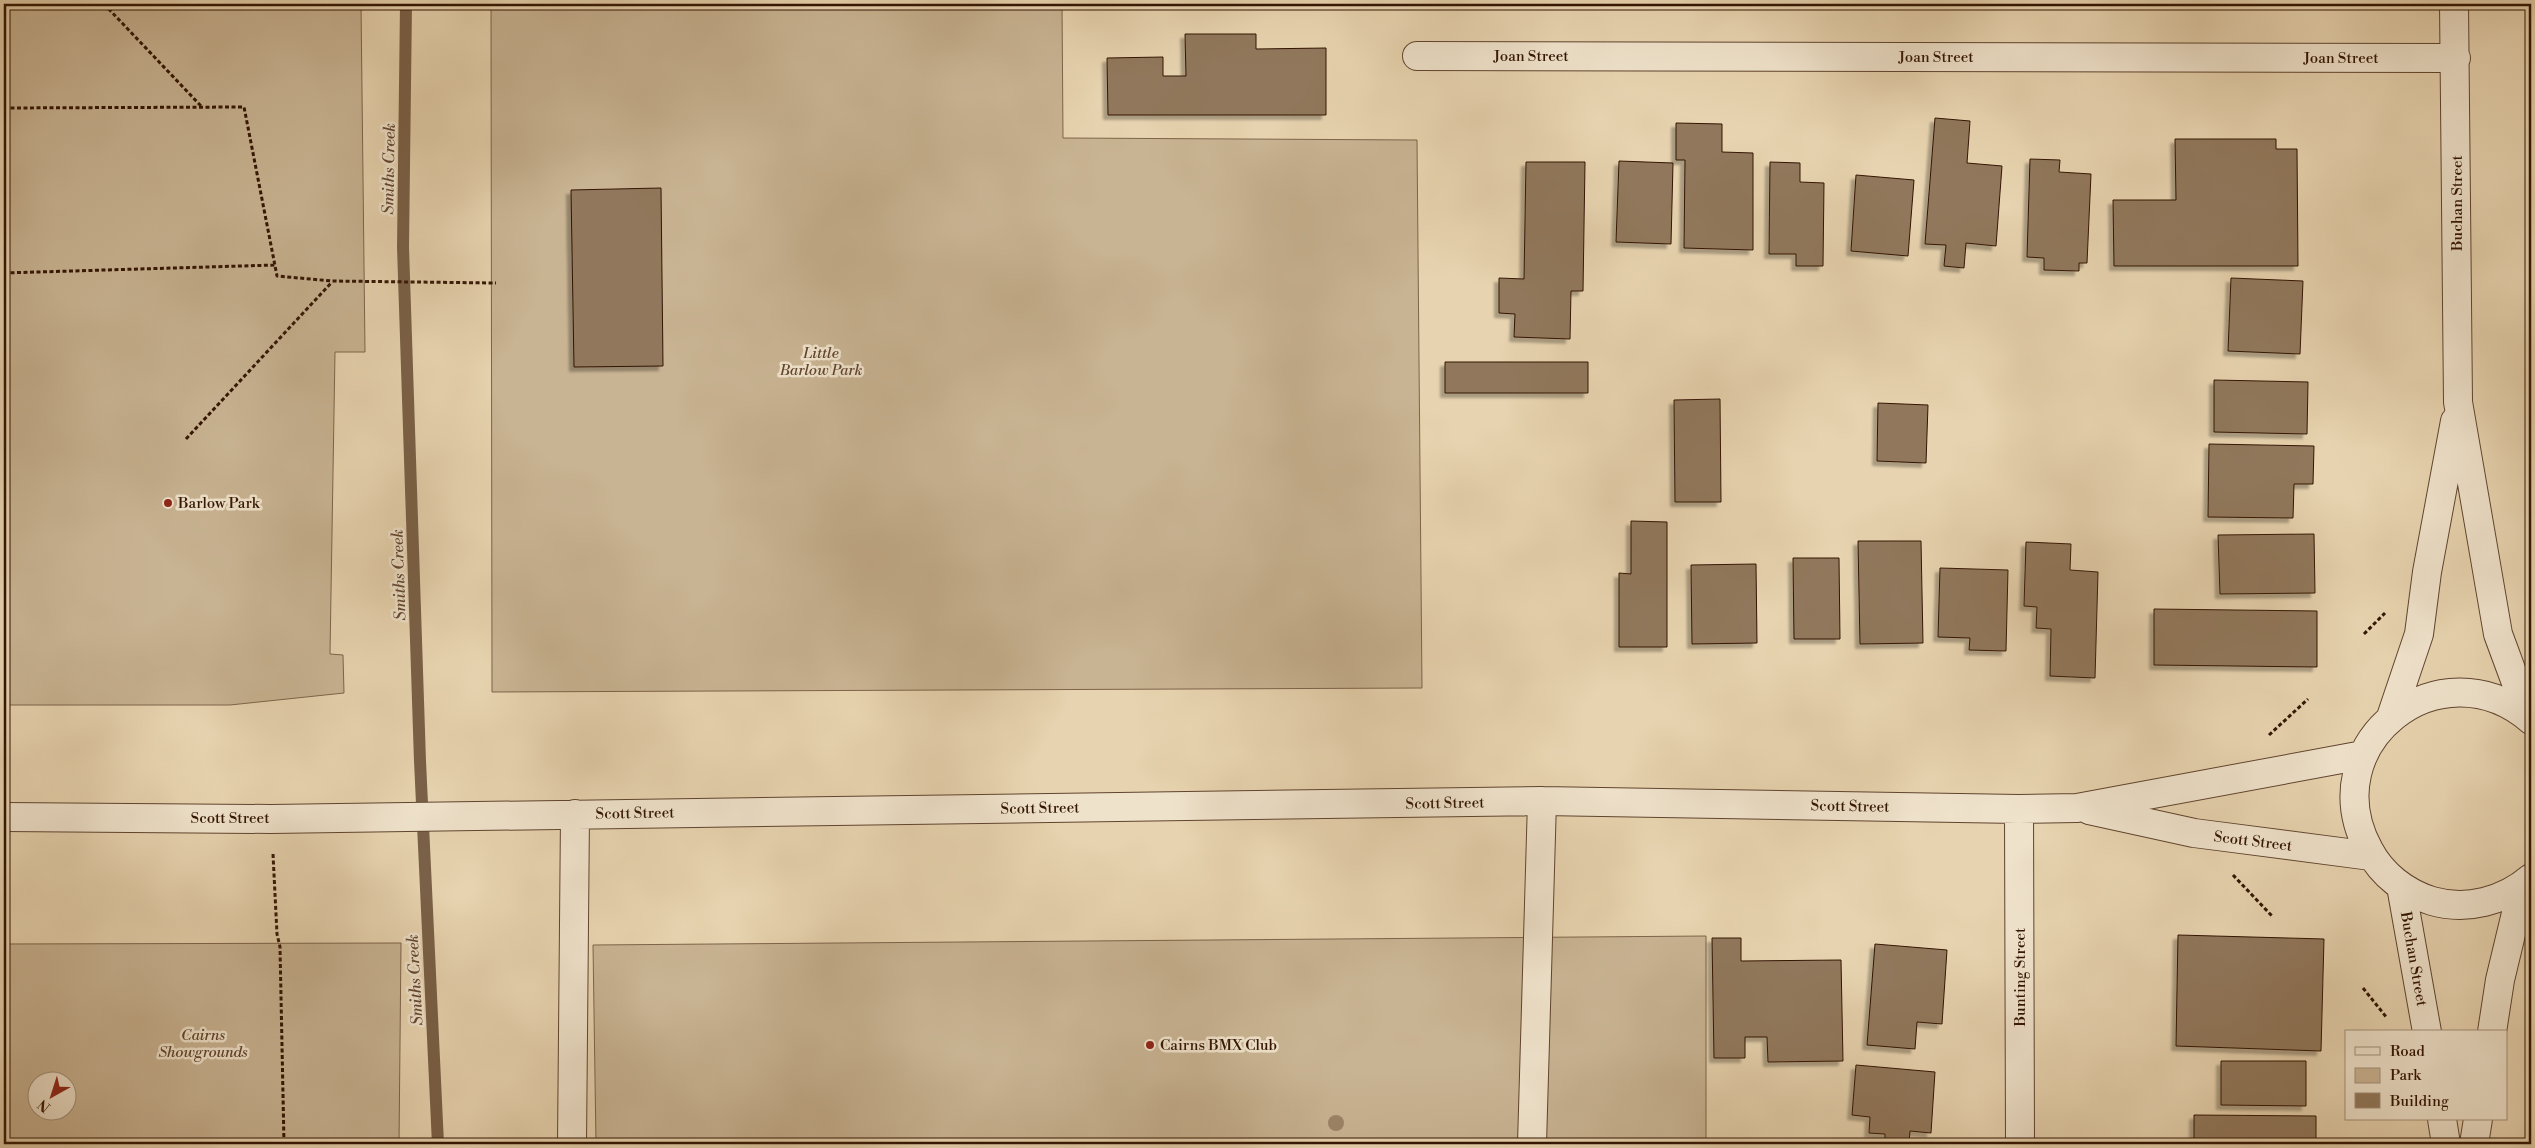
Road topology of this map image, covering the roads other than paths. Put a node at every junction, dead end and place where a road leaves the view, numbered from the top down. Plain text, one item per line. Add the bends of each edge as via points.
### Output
1 (2454, 4) edge
2 (1417, 56) dead end
3 (2456, 58) junction
4 (2458, 402) junction
5 (2391, 717) junction
6 (2530, 719) edge
7 (2363, 755) junction
8 (1542, 802) junction
9 (2077, 808) junction
10 (2019, 809) junction
11 (575, 814) junction
12 (4, 817) edge
13 (2372, 856) junction
14 (2527, 881) edge
15 (2401, 886) junction
16 (2427, 1030) edge
17 (2492, 1030) edge
18 (2442, 1120) edge
19 (2478, 1120) edge
20 (572, 1144) edge
21 (1532, 1144) edge
22 (2020, 1144) edge
23 (2446, 1144) edge
24 (2474, 1144) edge

1 - 3 street, Buchan Street
2 - 3 street, Joan Street
3 - 4 street, Buchan Street
4 - 5 street, Buchan Street via 2419,634
4 - 6 street, Buchan Street via 2498,634
5 - 6 street via 2419,700 2456,692 2499,700
5 - 7 street
7 - 9 street, Scott Street
7 - 13 street via 2356,778 2354,806 2362,836
8 - 10 street, Scott Street
8 - 11 street, Scott Street
8 - 21 street
9 - 10 street, Scott Street
9 - 13 street, Scott Street via 2194,833
10 - 22 street, Bunting Street
11 - 12 street, Scott Street via 271,819
11 - 20 street
13 - 15 street
14 - 15 street via 2493,900 2475,904 2451,904 2425,898
14 - 17 street via 2500,980
15 - 16 street, Buchan Street
18 - 23 street
19 - 24 street

